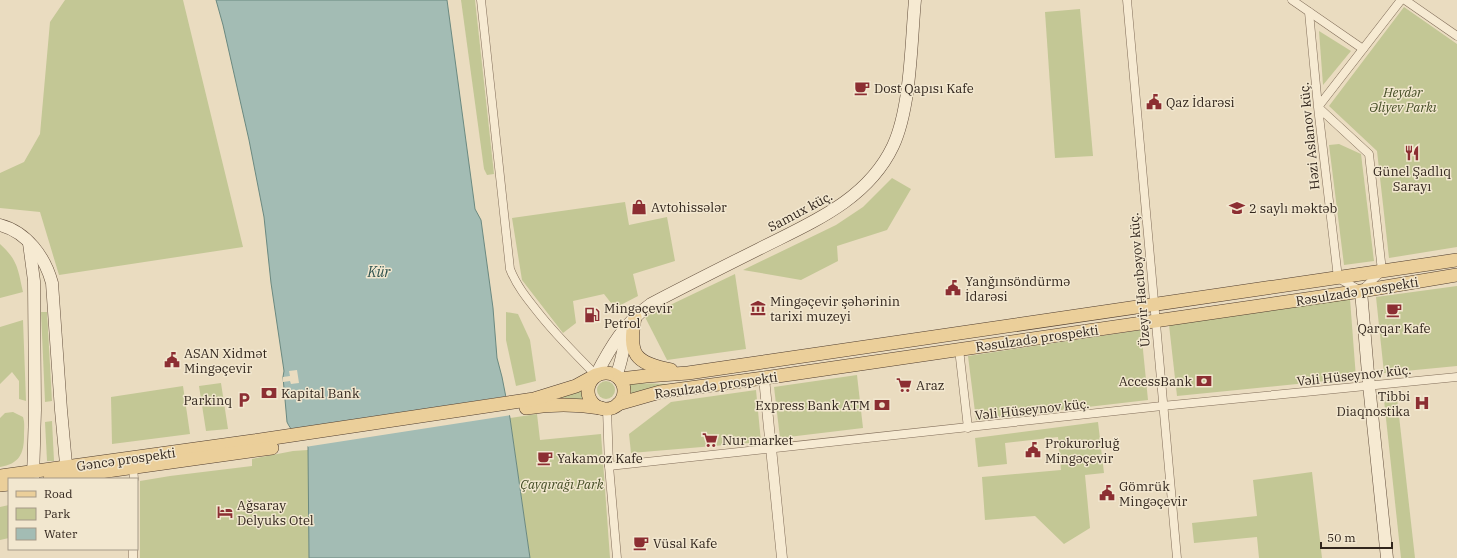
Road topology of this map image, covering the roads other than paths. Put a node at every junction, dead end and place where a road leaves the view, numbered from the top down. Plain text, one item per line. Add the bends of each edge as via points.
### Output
1 (481, 0) edge
2 (915, 0) edge
3 (1127, 0) edge
4 (1292, 0) edge
5 (1401, 0) edge
6 (1405, 0) edge
7 (1309, 12) junction
8 (1457, 36) edge
9 (1363, 49) junction
10 (1318, 107) junction
11 (0, 224) edge
12 (29, 242) junction
13 (1457, 260) edge
14 (1382, 271) junction
15 (1457, 275) edge
16 (1338, 278) junction
17 (1361, 291) junction
18 (1154, 306) junction
19 (635, 317) junction
20 (1155, 321) junction
21 (958, 349) junction
22 (688, 373) junction
23 (596, 375) junction
24 (618, 377) junction
25 (1457, 377) edge
26 (764, 378) junction
27 (1369, 385) junction
28 (535, 403) junction
29 (1162, 406) junction
30 (608, 407) junction
31 (968, 428) junction
32 (253, 446) junction
33 (771, 448) junction
34 (609, 466) junction
35 (67, 472) junction
36 (133, 473) edge
37 (33, 475) edge
38 (0, 476) edge
39 (52, 478) edge
40 (617, 558) edge
41 (782, 558) edge
42 (1177, 558) edge
43 (1387, 558) edge

1 - 23 street via 510,269 515,282 528,300
2 - 19 main road, Samux küç. via 905,106 893,145 876,174 858,192 829,213 652,304
3 - 18 street, Üzeyir Hacıbəyov küç.
4 - 7 street
5 - 9 street
6 - 8 street
7 - 9 street
7 - 10 street, Həzi Aslanov küç.
9 - 10 street
10 - 14 street via 1369,154
10 - 16 street, Həzi Aslanov küç.
11 - 12 main road
12 - 35 main road via 41,257 52,283
12 - 37 main road via 34,281
13 - 14 main road, Rəsulzadə prospekti
14 - 16 main road, Rəsulzadə prospekti
14 - 17 street
15 - 17 main road, Rəsulzadə prospekti
16 - 17 street
16 - 18 main road, Rəsulzadə prospekti
17 - 20 main road, Rəsulzadə prospekti
17 - 27 main road
18 - 20 street, Üzeyir Hacıbəyov küç.
18 - 22 main road, Rəsulzadə prospekti
19 - 22 main road via 632,341 640,360 647,364
19 - 23 main road, Samux küç. via 613,345
19 - 24 main road via 627,333
20 - 21 main road, Rəsulzadə prospekti
20 - 29 street, Üzeyir Hacıbəyov küç.
21 - 26 main road, Rəsulzadə prospekti
21 - 31 street
22 - 24 main road, Rəsulzadə prospekti
23 - 24 main road via 606,372
23 - 28 main road
23 - 30 main road via 591,379 587,390 591,402
24 - 30 main road via 623,384 624,395
25 - 27 street, Vəli Hüseynov küç.
26 - 30 main road, Rəsulzadə prospekti via 660,392
26 - 33 street
27 - 29 street, Vəli Hüseynov küç.
27 - 43 main road
28 - 30 main road
28 - 32 main road
29 - 31 street, Vəli Hüseynov küç.
29 - 42 street, Üzeyir Hacıbəyov küç.
30 - 34 street
31 - 33 street, Vəli Hüseynov küç.
32 - 35 main road, Gəncə prospekti
32 - 36 main road, Gəncə prospekti
33 - 34 street, Vəli Hüseynov küç.
33 - 41 street
34 - 40 street
35 - 36 main road, Gəncə prospekti
35 - 37 main road, Gəncə prospekti
35 - 39 main road, Gəncə prospekti
37 - 38 main road, Gəncə prospekti

